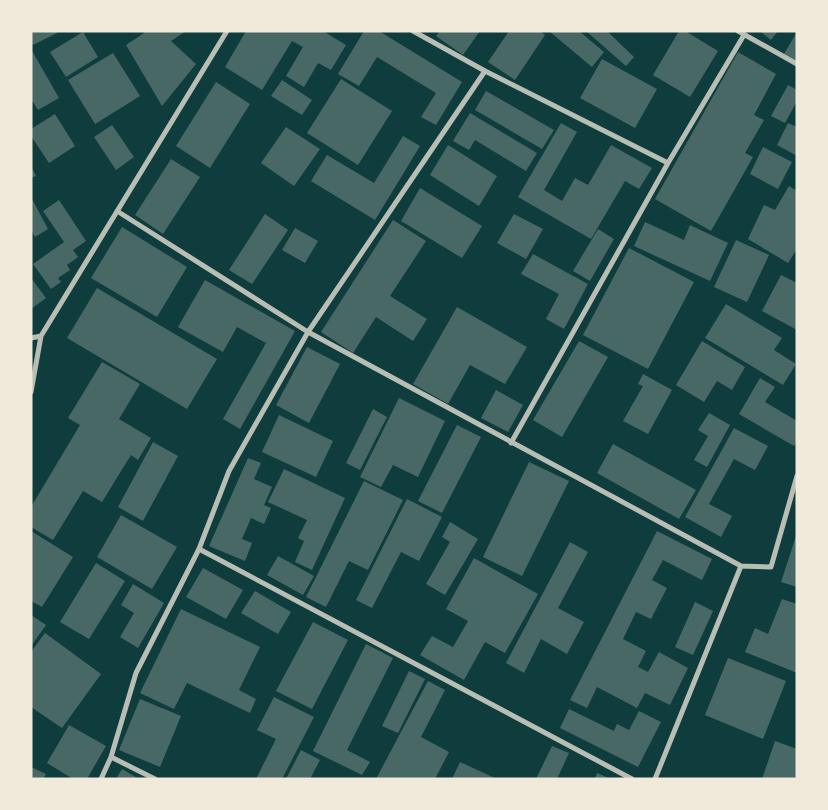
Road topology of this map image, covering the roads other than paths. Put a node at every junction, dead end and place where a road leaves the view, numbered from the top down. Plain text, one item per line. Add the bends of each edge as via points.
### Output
1 (227, 31) edge
2 (413, 31) edge
3 (738, 31) edge
4 (744, 35) junction
5 (797, 64) edge
6 (485, 71) junction
7 (668, 163) junction
8 (117, 211) junction
9 (308, 332) junction
10 (42, 336) junction
11 (31, 338) edge
12 (31, 392) edge
13 (511, 443) junction
14 (797, 476) edge
15 (199, 549) junction
16 (741, 566) junction
17 (111, 757) junction
18 (101, 779) edge
19 (155, 779) edge
20 (632, 779) edge
21 (655, 779) edge

1 - 8 street
2 - 6 street
3 - 4 street
4 - 5 street
4 - 7 street
6 - 7 street
6 - 9 street
7 - 13 street
8 - 9 street
8 - 10 street
9 - 13 street
9 - 15 street via 229,471
10 - 11 street
10 - 12 street
13 - 16 street
14 - 16 street via 771,566
15 - 17 street via 136,673
15 - 20 street
16 - 21 street
17 - 18 street
17 - 19 street

